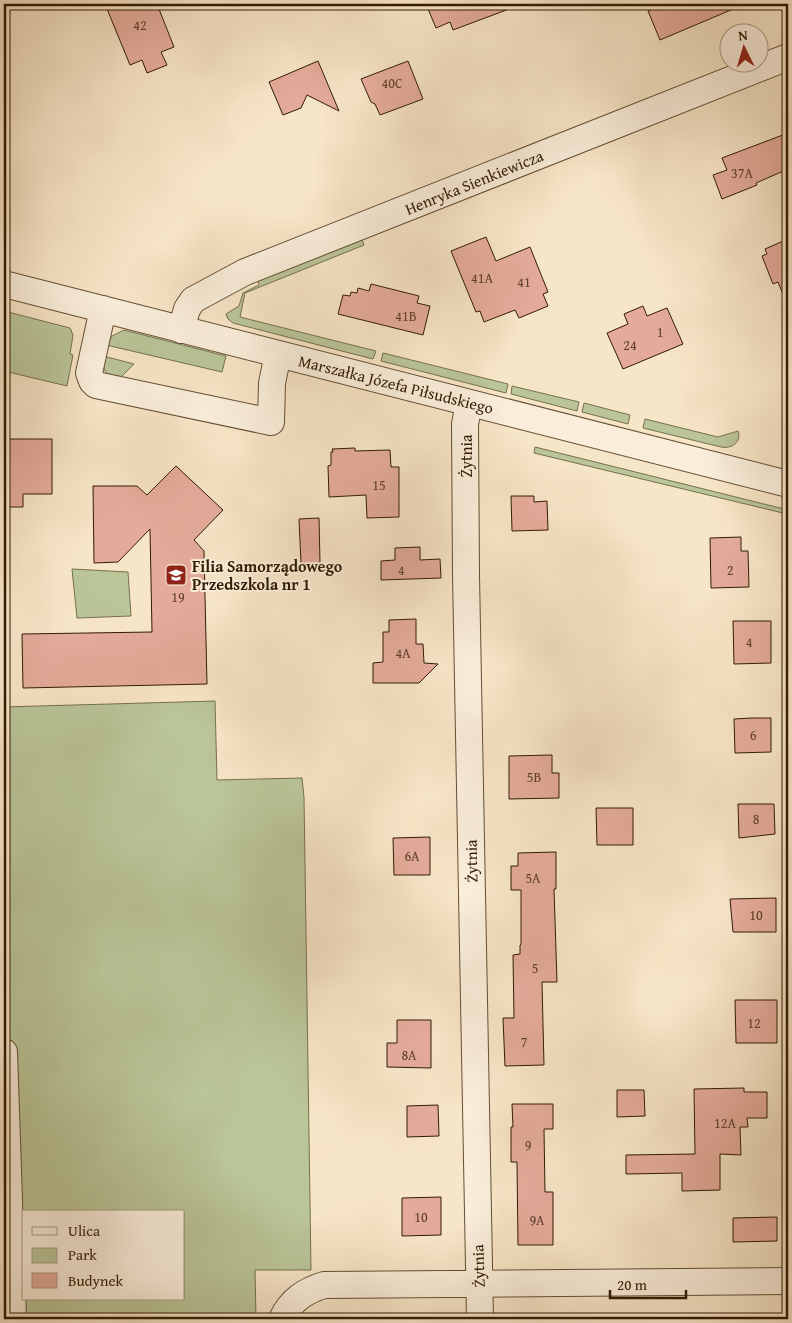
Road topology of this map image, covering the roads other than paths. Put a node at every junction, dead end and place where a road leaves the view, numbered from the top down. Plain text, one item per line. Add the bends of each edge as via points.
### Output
1 (788, 58) edge
2 (4, 284) edge
3 (103, 309) junction
4 (181, 330) junction
5 (278, 354) junction
6 (469, 403) junction
7 (788, 484) edge
8 (4, 1052) edge
9 (788, 1281) edge
10 (479, 1284) junction
11 (13, 1319) edge
12 (282, 1319) edge
13 (480, 1319) edge

1 - 4 street, Henryka Sienkiewicza via 245,272 193,300
2 - 3 street, Marszałka Józefa Piłsudskiego
3 - 4 street, Marszałka Józefa Piłsudskiego
3 - 5 street via 89,373 96,385 271,422 272,383
4 - 5 street, Marszałka Józefa Piłsudskiego
5 - 6 street, Marszałka Józefa Piłsudskiego
6 - 7 street, Marszałka Józefa Piłsudskiego
6 - 10 street, Żytnia via 465,424 466,566
8 - 11 street
9 - 10 street
10 - 12 street via 324,1285 295,1299
10 - 13 street, Żytnia

